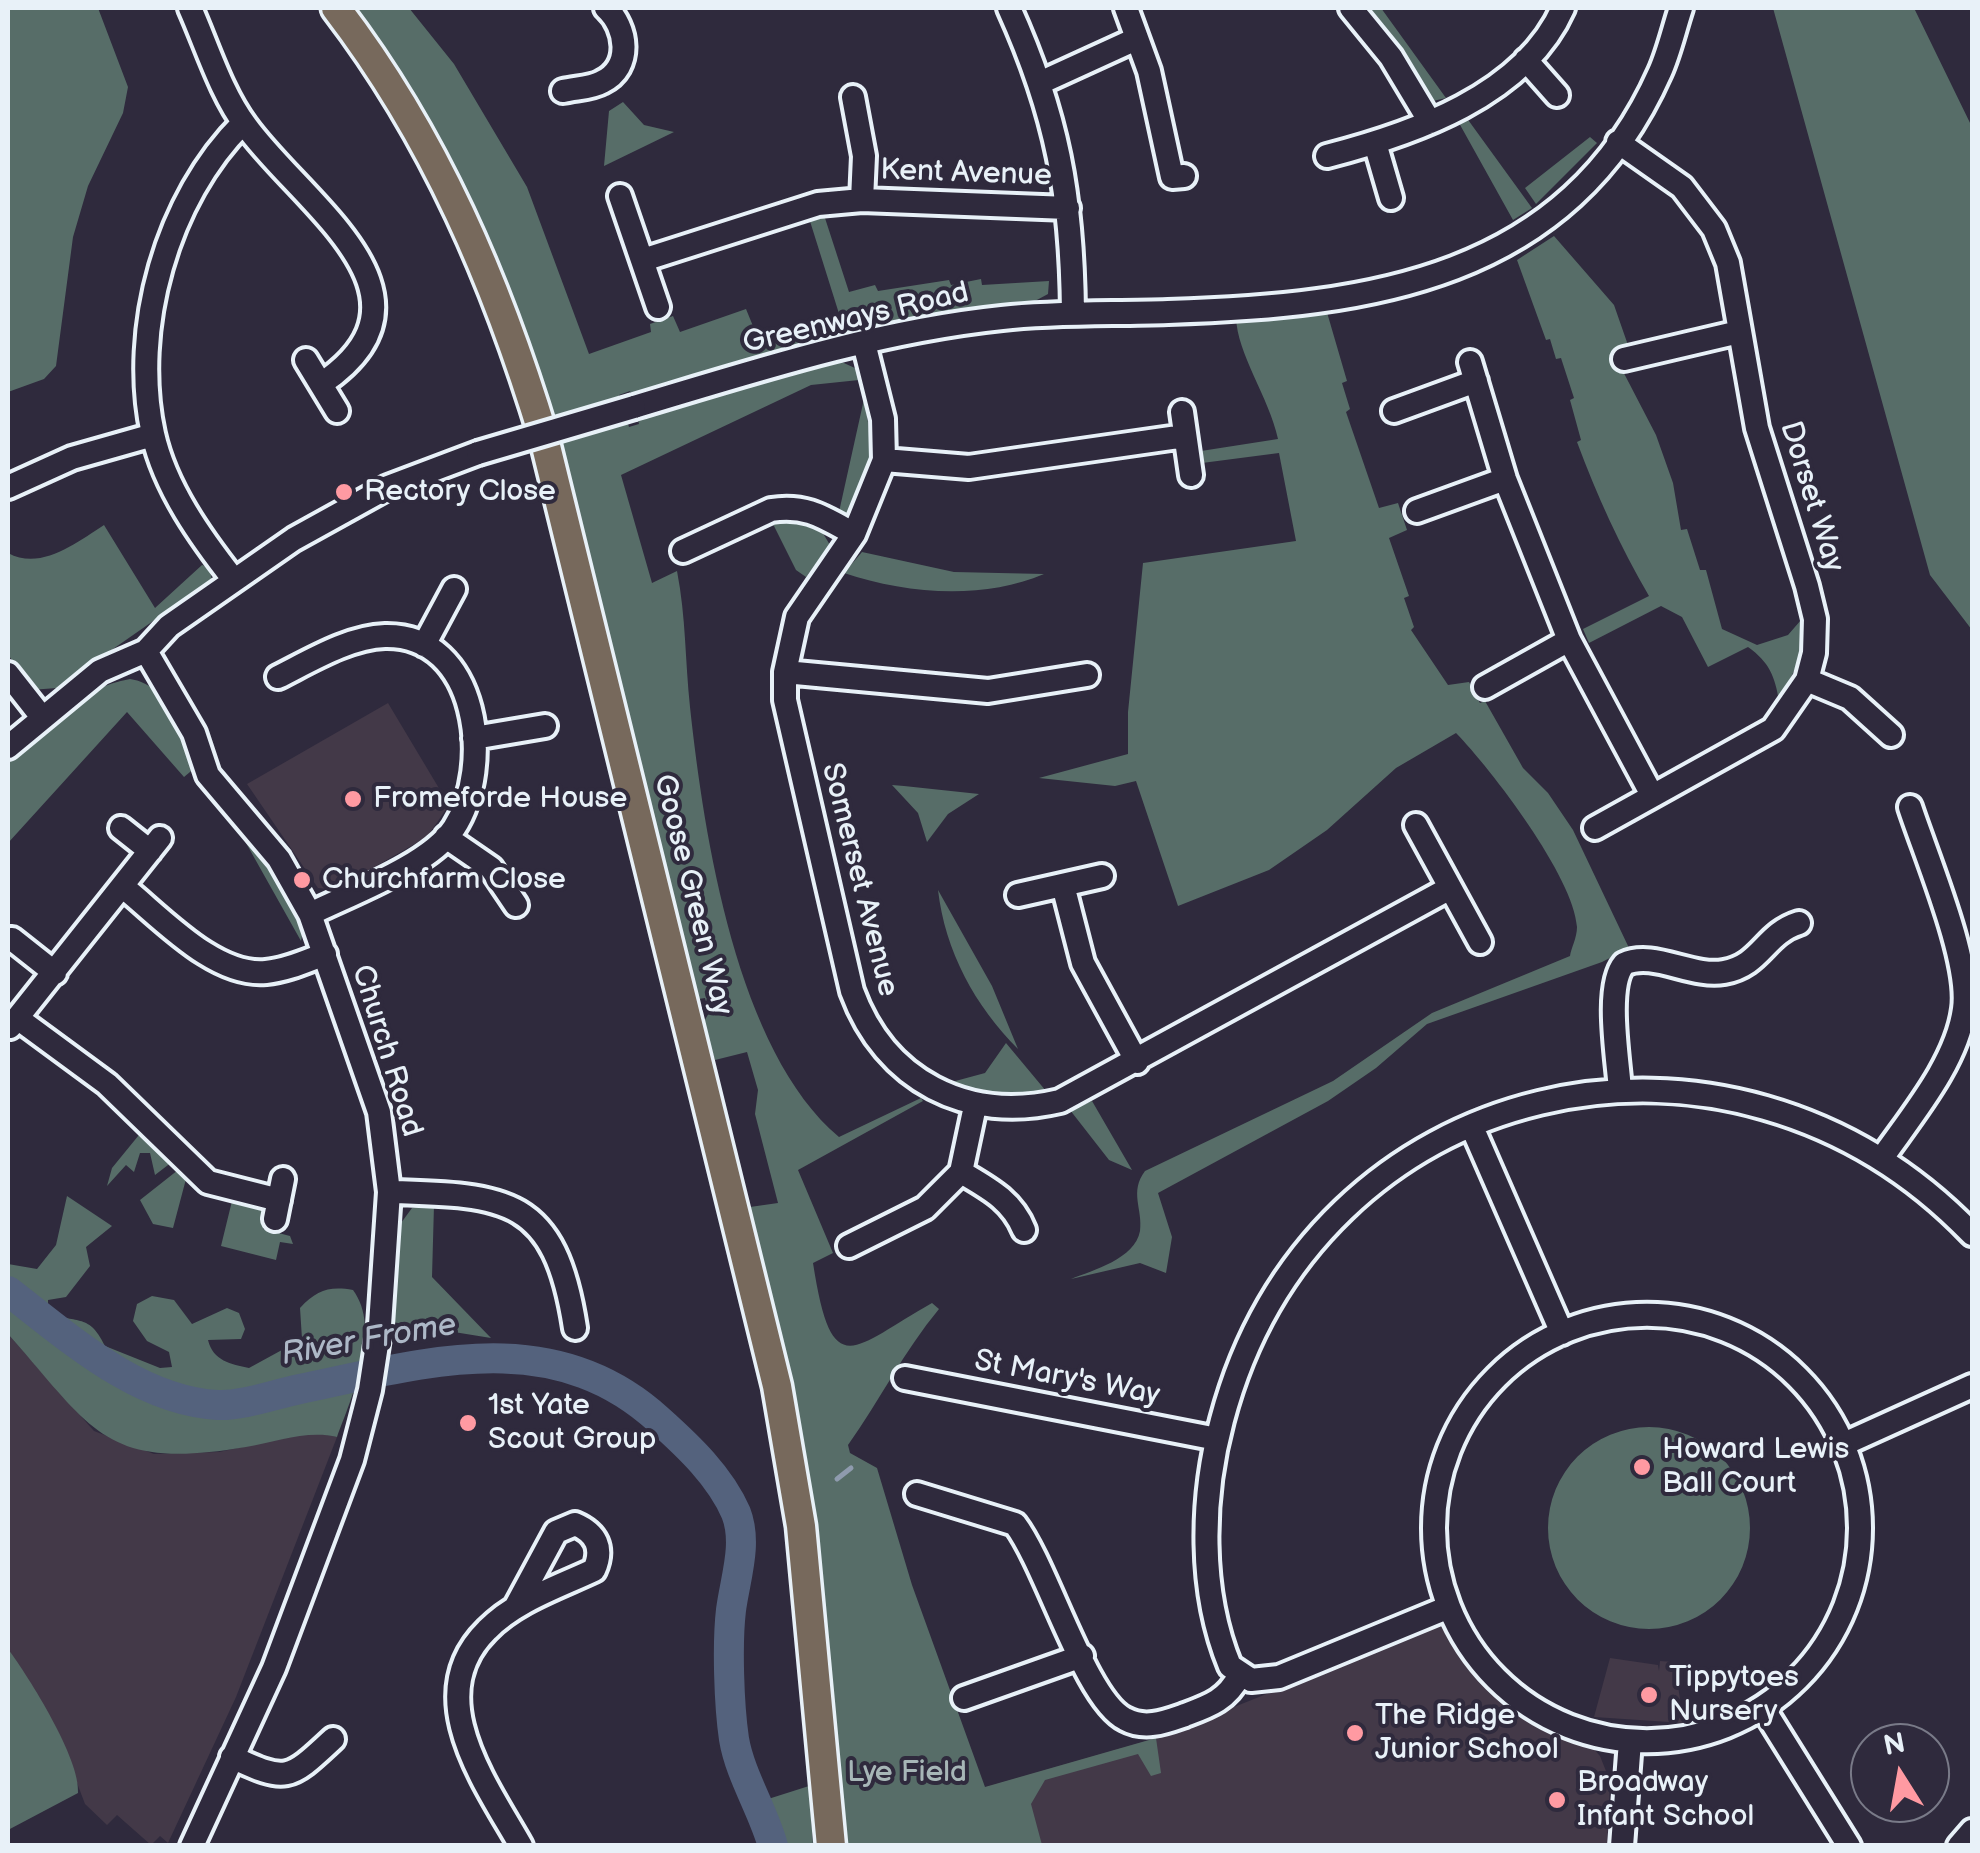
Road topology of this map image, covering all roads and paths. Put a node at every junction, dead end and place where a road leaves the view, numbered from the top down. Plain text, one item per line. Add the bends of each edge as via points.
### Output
1 (190, 8) edge
2 (336, 8) edge
3 (606, 8) edge
4 (1009, 8) edge
5 (1126, 8) edge
6 (1351, 8) edge
7 (1562, 8) edge
8 (1681, 8) edge
9 (1136, 39) junction
10 (1526, 60) junction
11 (1042, 82) junction
12 (563, 91) dead end
13 (1557, 95) dead end
14 (852, 96) dead end
15 (1430, 122) junction
16 (243, 124) junction
17 (1618, 142) junction
18 (1375, 144) junction
19 (1327, 156) dead end
20 (1184, 176) dead end
21 (620, 196) dead end
22 (1391, 198) dead end
23 (862, 200) junction
24 (1068, 208) junction
25 (644, 260) junction
26 (658, 307) dead end
27 (1073, 313) junction
28 (1739, 332) junction
29 (864, 343) junction
30 (1635, 351) dead end
31 (306, 360) dead end
32 (322, 384) junction
33 (337, 411) dead end
34 (1394, 411) dead end
35 (153, 435) junction
36 (884, 460) junction
37 (1191, 475) dead end
38 (1505, 479) junction
39 (8, 487) edge
40 (1416, 512) dead end
41 (854, 534) junction
42 (692, 540) dead end
43 (234, 580) junction
44 (454, 589) dead end
45 (1568, 640) junction
46 (424, 645) junction
47 (146, 651) junction
48 (286, 667) dead end
49 (785, 672) junction
50 (8, 674) edge
51 (1087, 674) dead end
52 (1807, 680) junction
53 (1485, 687) dead end
54 (41, 716) junction
55 (532, 724) dead end
56 (1891, 736) dead end
57 (474, 738) junction
58 (8, 748) edge
59 (1652, 794) junction
60 (1910, 807) dead end
61 (1416, 826) dead end
62 (121, 828) dead end
63 (1595, 828) dead end
64 (446, 837) junction
65 (1102, 876) dead end
66 (1063, 885) junction
67 (122, 886) junction
68 (1450, 888) junction
69 (1018, 896) dead end
70 (516, 904) dead end
71 (310, 914) junction
72 (1799, 924) dead end
73 (12, 939) dead end
74 (1480, 942) dead end
75 (325, 954) junction
76 (1759, 956) junction
77 (55, 974) junction
78 (1772, 977) dead end
79 (14, 1024) edge
80 (1137, 1062) junction
81 (1620, 1090) junction
82 (975, 1106) junction
83 (1472, 1127) junction
84 (1882, 1158) junction
85 (961, 1172) junction
86 (389, 1192) junction
87 (279, 1199) dead end
88 (1024, 1218) dead end
89 (1972, 1234) edge
90 (858, 1235) dead end
91 (574, 1328) dead end
92 (1562, 1332) junction
93 (906, 1378) dead end
94 (1972, 1386) edge
95 (1217, 1439) junction
96 (1844, 1444) junction
97 (917, 1494) dead end
98 (1450, 1607) junction
99 (515, 1608) dead end
100 (1082, 1656) junction
101 (1239, 1676) junction
102 (964, 1698) dead end
103 (1763, 1708) junction
104 (333, 1739) dead end
105 (1630, 1741) junction
106 (232, 1757) junction
107 (1972, 1832) edge
108 (192, 1846) edge
109 (522, 1846) edge
110 (832, 1846) edge
111 (1622, 1846) edge
112 (1850, 1846) edge
113 (1960, 1846) edge

1 - 16 street
2 - 110 main road, Goose Green Way via 446,180 513,335 544,438 778,1386 801,1526
3 - 12 street via 622,30 624,52 607,88
4 - 11 street, Kent Avenue
5 - 9 street
6 - 15 street
7 - 10 street
8 - 17 street, Greenways Road via 1660,73
9 - 11 street
9 - 20 street via 1172,177
10 - 13 street
10 - 15 street
11 - 24 street, Kent Avenue
14 - 23 street, Kent Avenue via 864,156
15 - 18 street
16 - 32 street via 354,248 368,273 374,307 368,335 346,368
16 - 35 street via 192,187 165,258 148,342
17 - 27 street, Greenways Road via 1533,227 1407,286 1288,306
17 - 28 street, Dorset Way via 1682,187 1714,229 1728,263
18 - 19 street
18 - 22 street
21 - 25 street
23 - 24 street, Kent Avenue
23 - 25 street, Kent Avenue via 788,210
24 - 27 street, Kent Avenue
25 - 26 street
27 - 29 street, Greenways Road via 1002,318
28 - 30 street
28 - 52 street, Dorset Way via 1757,428 1814,619
29 - 36 street, Somerset Avenue via 883,419
29 - 43 street, Greenways Road, bridge via 478,453 352,506
31 - 32 street
32 - 33 street
34 - 38 street via 1473,372
35 - 39 street via 72,458
35 - 43 street via 187,514
36 - 37 street via 970,467 1184,424
36 - 41 street, Somerset Avenue
38 - 40 street
38 - 45 street
41 - 42 street via 812,510 787,507
41 - 49 street, Somerset Avenue via 798,617
43 - 47 street, Greenways Road via 168,626
44 - 46 street
45 - 53 street
45 - 59 street
46 - 48 street via 382,636
46 - 57 street via 460,682
47 - 54 street, Greenways Road via 112,664
47 - 71 street, Church Road via 194,733 208,775 279,859
49 - 51 street via 962,698
49 - 82 street, Somerset Avenue via 804,789 860,1010 906,1072
50 - 54 street
52 - 56 street via 1850,698
52 - 59 street, Dorset Way via 1773,729
54 - 58 street, Greenways Road
55 - 57 street
57 - 64 street via 468,792
59 - 63 street, Dorset Way
60 - 84 street via 1963,972 1964,1008 1952,1049
61 - 68 street
62 - 67 street via 155,844
64 - 70 street via 491,868
64 - 71 street via 416,860
65 - 66 street
66 - 69 street
66 - 80 street via 1083,963
67 - 75 street via 215,958 243,971 286,968
67 - 77 street
68 - 74 street
68 - 80 street, Somerset Avenue
71 - 75 street, Church Road
72 - 76 street via 1779,930
73 - 77 street
75 - 86 street, Church Road via 379,1112
76 - 78 street
76 - 81 street via 1720,973 1637,960 1620,968 1614,996
77 - 79 street
79 - 87 street via 107,1084 208,1182
80 - 82 street, Somerset Avenue via 1060,1102
81 - 83 street via 1556,1098
81 - 84 street via 1753,1102 1825,1126
82 - 85 street
83 - 92 street
83 - 95 street via 1384,1176 1312,1244 1248,1344
84 - 89 street
85 - 88 street
85 - 90 street via 925,1208
86 - 91 street via 483,1197 528,1218 556,1250
86 - 106 street, Church Road via 370,1390 334,1509
92 - 96 street via 1644,1315 1725,1330 1790,1368
92 - 98 street via 1505,1368 1452,1442 1434,1528
93 - 95 street, St Mary's Way
94 - 96 street
95 - 101 street via 1208,1503 1209,1574 1224,1652
96 - 103 street via 1861,1523 1847,1604 1804,1672
97 - 100 street via 1015,1524
98 - 101 street via 1280,1676
98 - 105 street via 1480,1662 1527,1705 1584,1732
99 - 109 street via 472,1649 459,1702 473,1764
100 - 101 street via 1114,1712 1140,1724 1214,1704
100 - 102 street
103 - 105 street via 1690,1737
103 - 112 street
104 - 106 street via 296,1774 281,1776
105 - 111 street
106 - 108 street, Church Road
107 - 113 street

